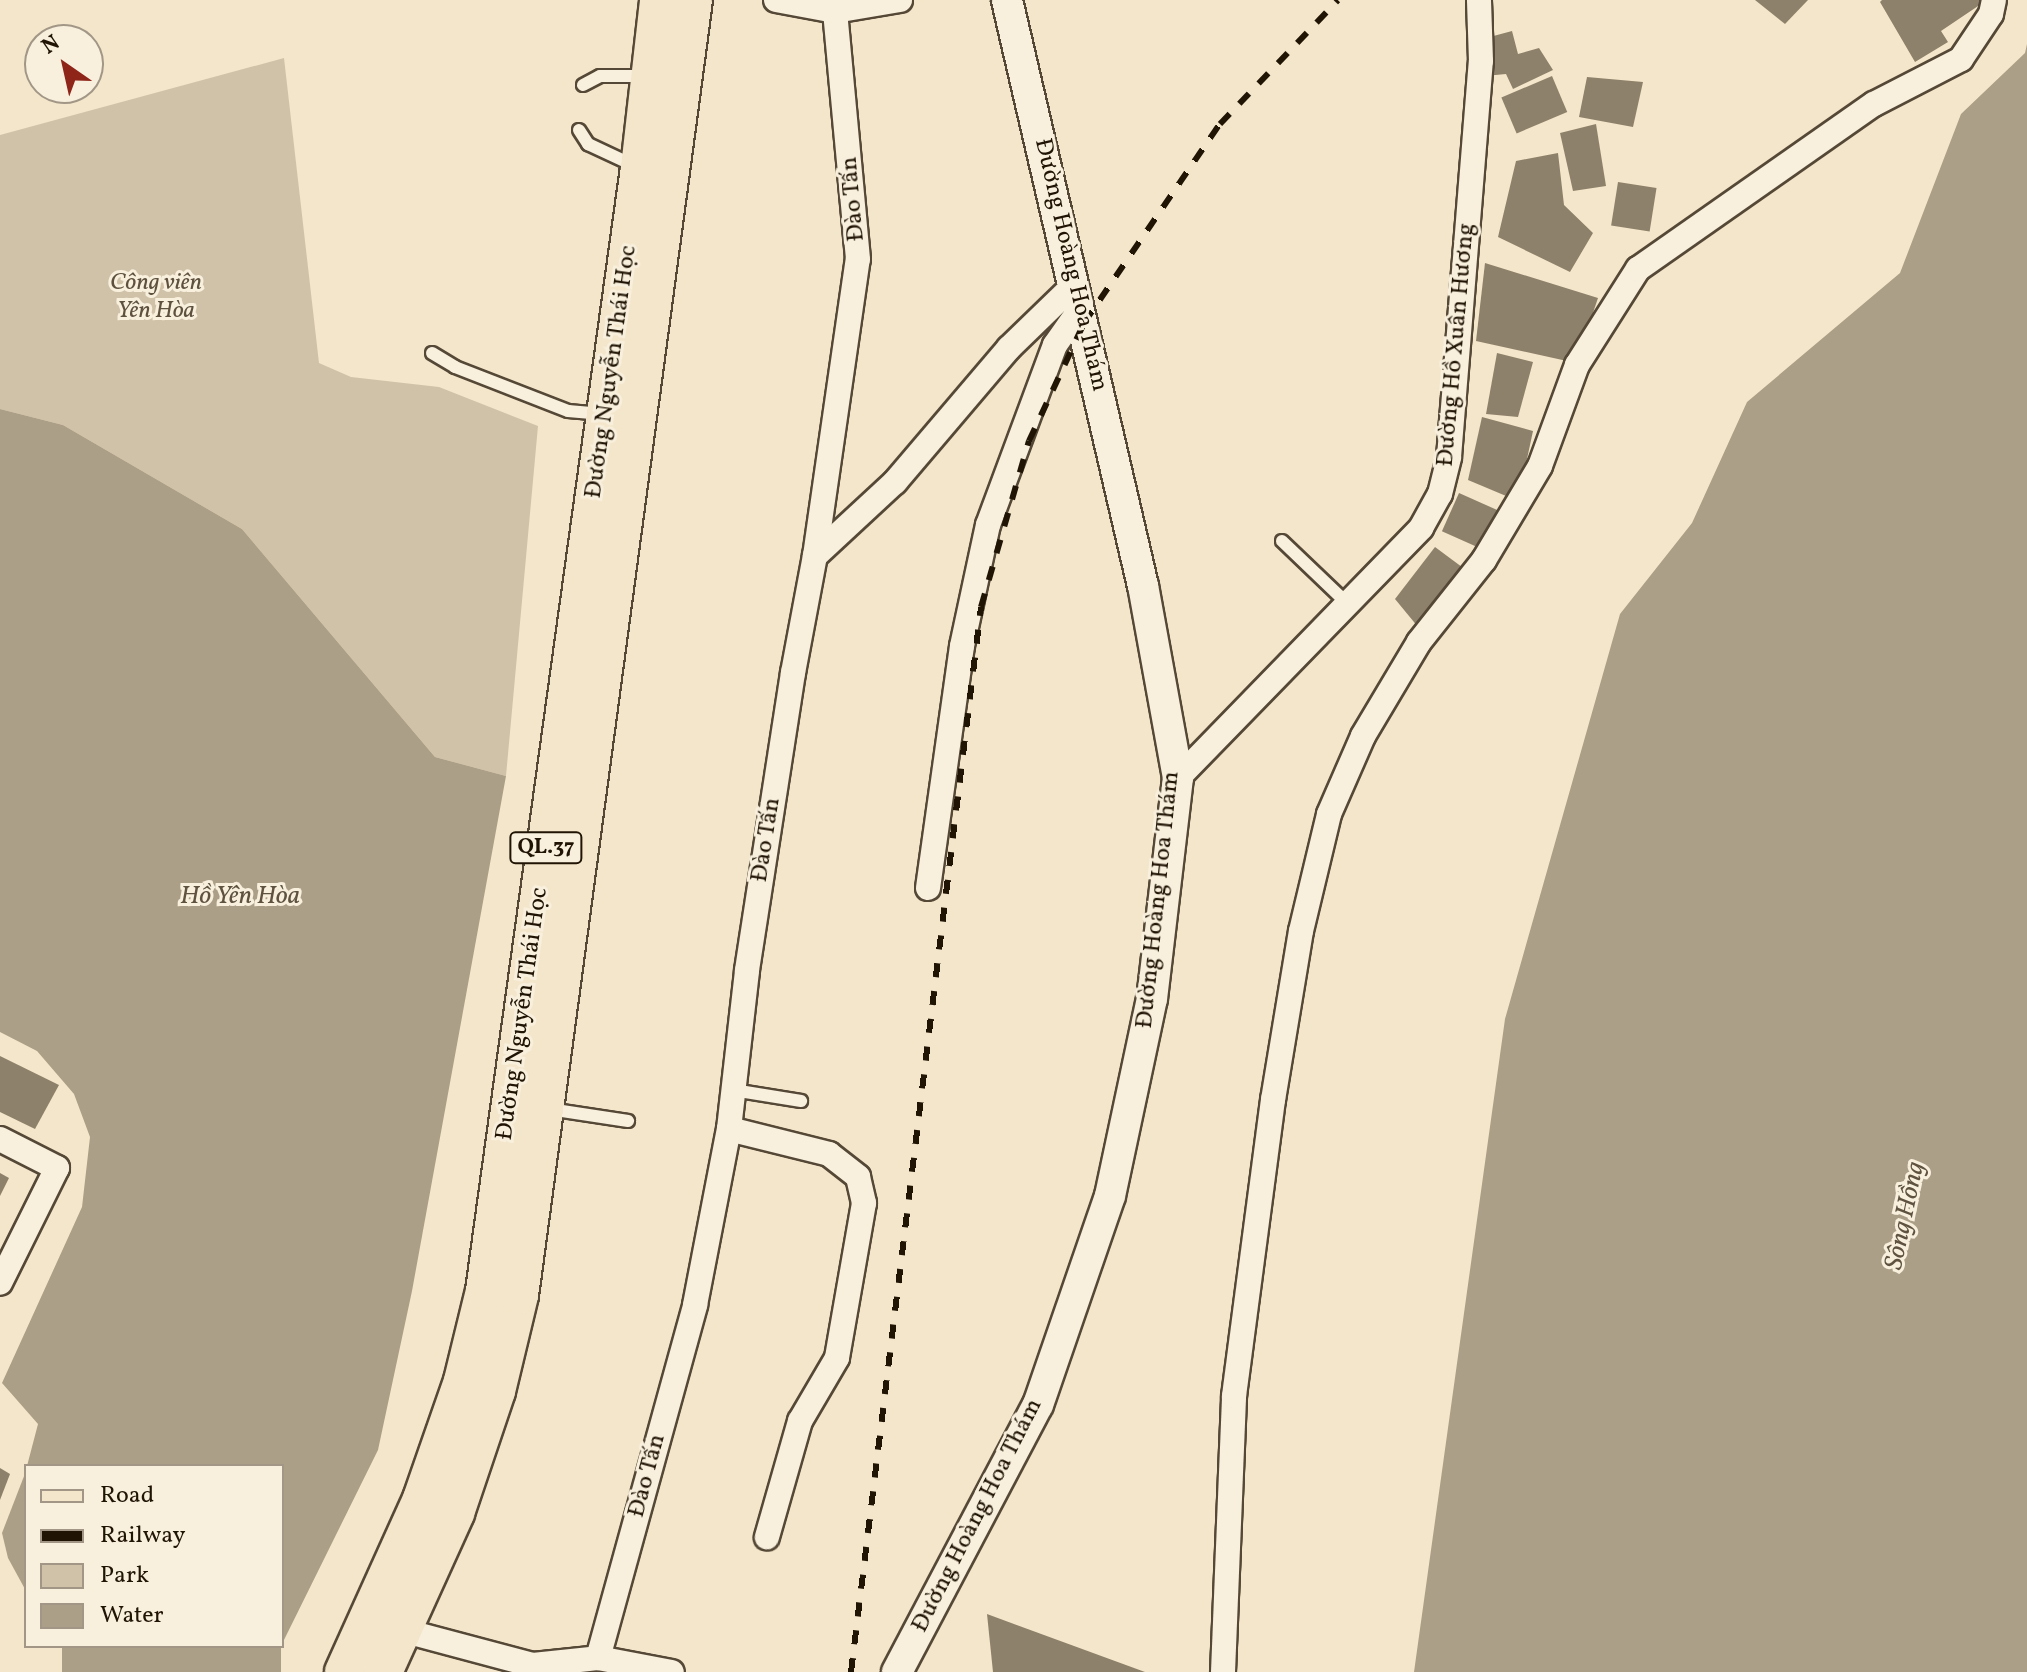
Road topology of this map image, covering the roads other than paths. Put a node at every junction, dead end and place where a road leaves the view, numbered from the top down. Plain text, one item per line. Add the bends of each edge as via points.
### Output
1 (659, 0) edge
2 (693, 0) edge
3 (776, 0) edge
4 (900, 0) edge
5 (1007, 0) edge
6 (1479, 0) edge
7 (1994, 0) edge
8 (835, 11) junction
9 (649, 76) junction
10 (583, 85) dead end
11 (579, 130) dead end
12 (640, 168) junction
13 (1078, 296) junction
14 (432, 353) dead end
15 (623, 415) junction
16 (1282, 541) dead end
17 (815, 556) junction
18 (1348, 604) junction
19 (1178, 778) junction
20 (928, 888) dead end
21 (733, 1090) junction
22 (801, 1101) dead end
23 (546, 1109) junction
24 (628, 1121) dead end
25 (729, 1129) junction
26 (0, 1139) edge
27 (0, 1283) edge
28 (767, 1537) dead end
29 (386, 1626) junction
30 (598, 1658) junction
31 (344, 1672) edge
32 (383, 1672) edge
33 (672, 1672) edge
34 (897, 1672) edge
35 (1223, 1672) edge

1 - 9 main road, Đường Nguyễn Thái Học / QL.37
2 - 15 main road, Đường Nguyễn Thái Học / QL.37
3 - 8 street
4 - 8 street
5 - 13 street, Đường Hoàng Hoa Thám
6 - 18 street, Đường Hồ Xuân Hương via 1481,61 1446,476 1421,528
7 - 35 street via 1991,14 1961,59 1874,104 1638,269 1577,365 1540,466 1484,560 1419,642 1363,736 1329,814 1301,931 1273,1100 1234,1396
8 - 17 street, Đào Tấn via 858,259
9 - 10 lane via 600,76
9 - 12 main road, Đường Nguyễn Thái Học / QL.37
11 - 12 lane via 588,144
12 - 15 main road, Đường Nguyễn Thái Học / QL.37
13 - 17 street via 1009,348 895,482
13 - 19 street, Đường Hoàng Hoa Thám via 1143,586
13 - 20 street via 988,525 962,646
14 - 15 lane via 568,411
15 - 23 main road, Đường Nguyễn Thái Học / QL.37
15 - 29 main road, Đường Nguyễn Thái Học / QL.37 via 485,1291 463,1381
16 - 18 lane
17 - 21 street, Đào Tấn via 771,814
18 - 19 street, Đường Hồ Xuân Hương
19 - 34 street, Đường Hoàng Hoa Thám via 1152,999 1110,1196 1038,1405
21 - 22 lane
21 - 25 street, Đào Tấn
23 - 24 lane
23 - 29 main road, Đường Nguyễn Thái Học / QL.37 via 519,1295 496,1391 455,1513
25 - 28 street via 829,1154 858,1177 864,1203 837,1358 800,1421
25 - 30 street, Đào Tấn via 695,1305
26 - 27 street via 57,1168
29 - 30 street via 533,1665
29 - 31 main road, Đường Nguyễn Thái Học / QL.37
29 - 32 main road, Đường Nguyễn Thái Học / QL.37
30 - 33 street

